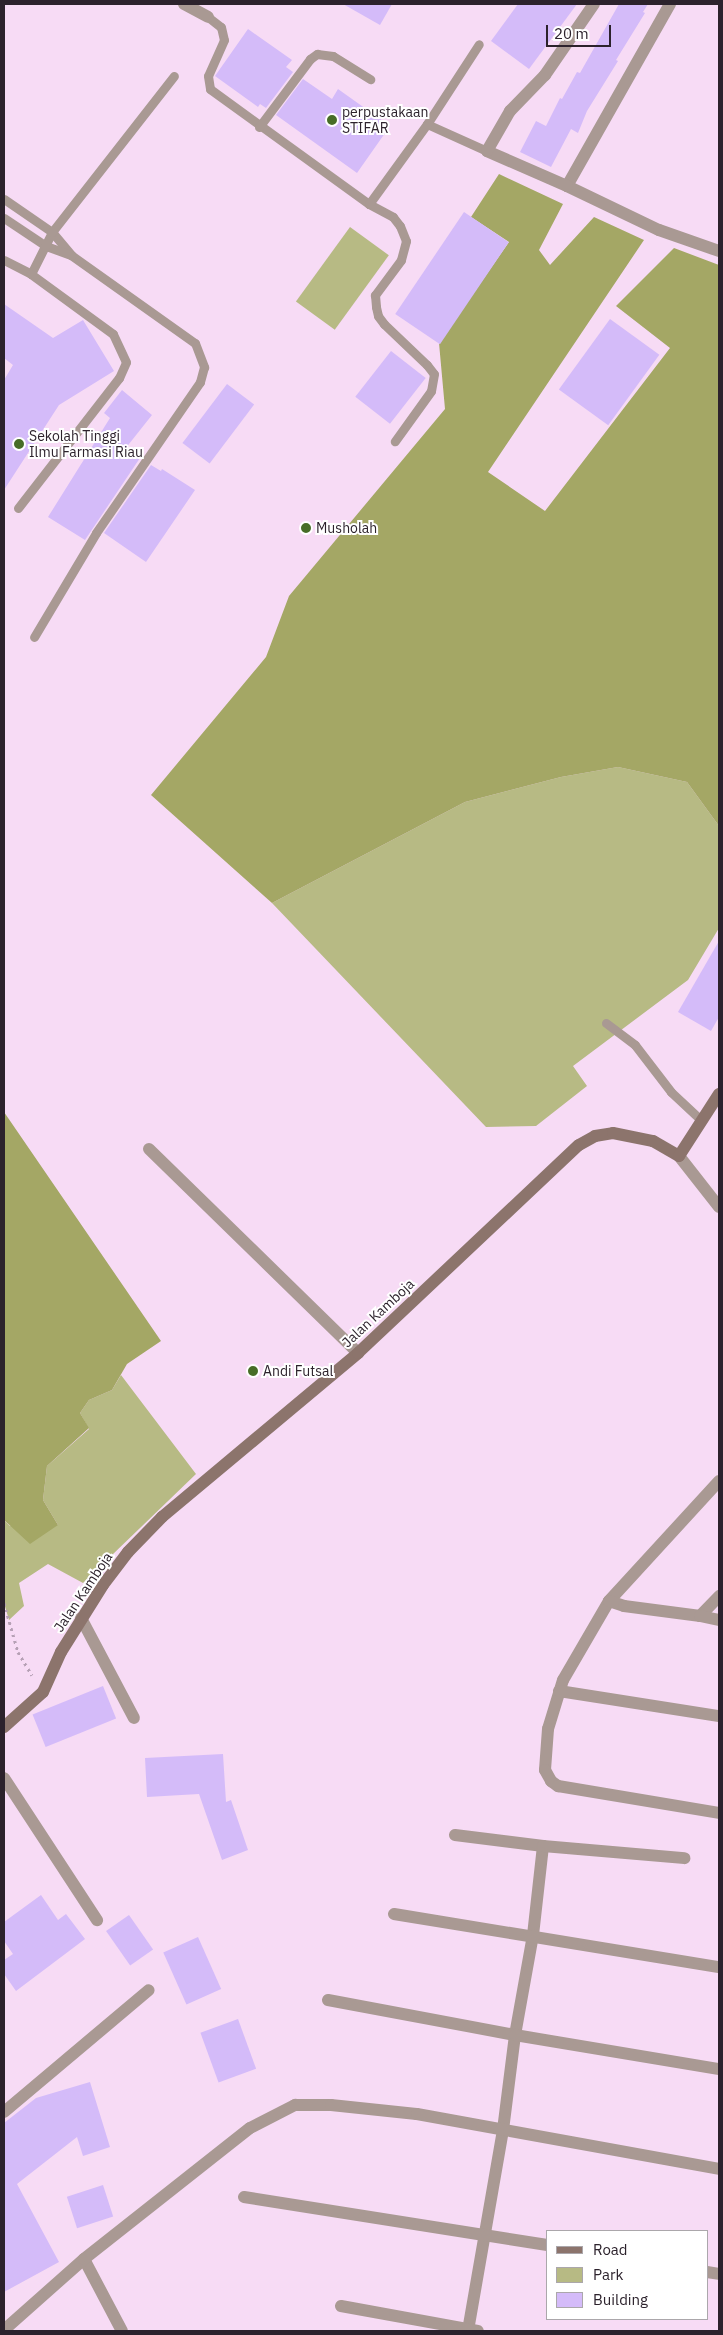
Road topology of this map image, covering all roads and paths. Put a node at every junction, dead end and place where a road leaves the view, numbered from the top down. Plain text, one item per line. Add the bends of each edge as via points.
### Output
1 (184, 4) edge
2 (594, 4) edge
3 (670, 4) edge
4 (208, 17) joint
5 (479, 44) dead end
6 (174, 76) dead end
7 (370, 79) dead end
8 (427, 124) junction
9 (260, 127) junction
10 (487, 151) junction
11 (566, 186) junction
12 (4, 199) edge
13 (369, 204) junction
14 (4, 218) edge
15 (52, 232) junction
16 (46, 246) junction
17 (719, 251) edge
18 (71, 255) junction
19 (4, 260) edge
20 (31, 274) junction
21 (395, 441) dead end
22 (18, 508) dead end
23 (34, 637) dead end
24 (606, 1023) dead end
25 (719, 1094) edge
26 (701, 1120) junction
27 (149, 1149) dead end
28 (679, 1156) junction
29 (719, 1207) edge
30 (358, 1353) junction
31 (719, 1480) edge
32 (719, 1596) edge
33 (609, 1601) junction
34 (4, 1603) edge
35 (700, 1616) junction
36 (81, 1618) junction
37 (719, 1620) edge
38 (559, 1691) junction
39 (42, 1692) junction
40 (719, 1716) edge
41 (134, 1718) dead end
42 (4, 1727) edge
43 (4, 1778) edge
44 (719, 1813) edge
45 (455, 1835) dead end
46 (543, 1846) junction
47 (684, 1858) dead end
48 (394, 1914) dead end
49 (97, 1920) dead end
50 (533, 1935) junction
51 (719, 1967) edge
52 (148, 1990) dead end
53 (328, 2000) dead end
54 (515, 2035) junction
55 (719, 2070) edge
56 (4, 2112) edge
57 (503, 2130) junction
58 (719, 2169) edge
59 (244, 2197) dead end
60 (485, 2234) junction
61 (546, 2245) edge
62 (84, 2259) junction
63 (341, 2306) dead end
64 (4, 2330) edge
65 (122, 2331) edge
66 (471, 2331) edge

1 - 4 street
2 - 10 street via 545,75 510,111
3 - 11 street
4 - 9 lane via 221,27 224,40 208,76 210,89
5 - 8 lane
6 - 15 lane
7 - 9 lane via 333,56 317,54
8 - 10 lane
8 - 13 lane
9 - 13 lane
10 - 11 street
11 - 17 street via 659,230
12 - 15 lane
13 - 21 lane via 393,217 406,241 401,260 375,295 378,316 434,374 431,392
14 - 16 lane
15 - 16 lane
15 - 18 lane
16 - 18 lane
16 - 20 lane
18 - 23 lane via 195,343 204,367 200,382 96,533
19 - 20 lane
20 - 22 lane via 113,334 126,362 119,378
24 - 26 lane via 635,1045 671,1092
25 - 26 street
26 - 28 street
27 - 30 street
28 - 29 street
28 - 30 street, Jalan Kamboja via 652,1141 613,1133 595,1136 579,1145
30 - 36 street, Jalan Kamboja via 162,1517 128,1552
31 - 33 street
32 - 35 street
33 - 35 street
33 - 38 street
34 - 39 path via 18,1652
35 - 37 street
36 - 39 street, Jalan Kamboja
36 - 41 street
38 - 40 street
38 - 44 street via 548,1729 545,1770 558,1786
39 - 42 street, Jalan Kamboja
43 - 49 street
45 - 46 street
46 - 47 street
46 - 50 street
48 - 50 street
50 - 51 street
50 - 54 street
52 - 56 street
53 - 54 street
54 - 55 street
54 - 57 street
57 - 58 street
57 - 60 street
57 - 62 street via 417,2114 331,2105 295,2105 250,2128
59 - 60 street
60 - 61 street
60 - 66 street
62 - 64 street
62 - 65 street
63 - 66 street

